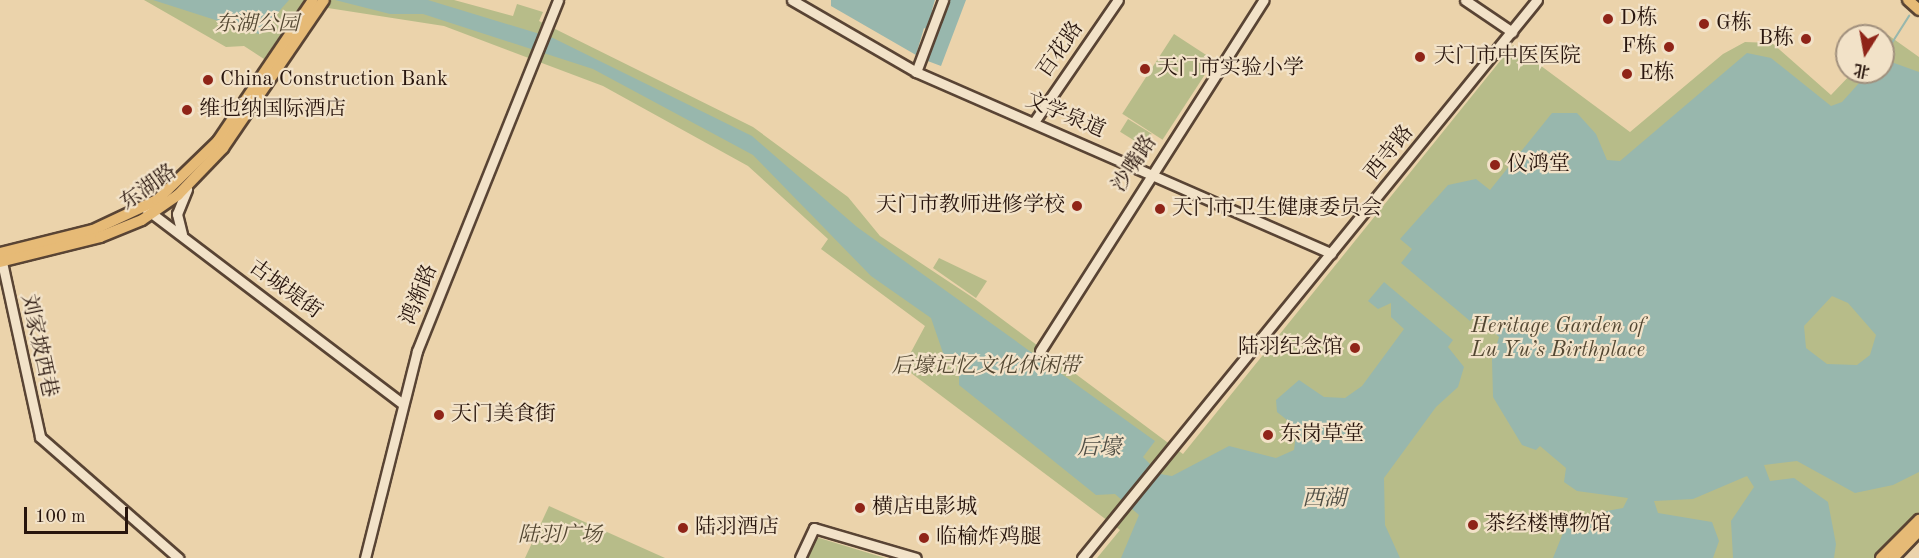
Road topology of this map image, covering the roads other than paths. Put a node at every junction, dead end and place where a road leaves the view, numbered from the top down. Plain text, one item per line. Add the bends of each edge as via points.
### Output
1 (313, 0) edge
2 (324, 0) edge
3 (558, 0) edge
4 (792, 0) edge
5 (943, 0) edge
6 (1118, 0) edge
7 (1264, 0) edge
8 (1466, 0) edge
9 (1538, 0) edge
10 (1908, 0) edge
11 (1916, 0) edge
12 (1919, 3) edge
13 (1919, 10) edge
14 (1512, 32) junction
15 (916, 72) junction
16 (269, 74) junction
17 (1034, 122) junction
18 (1150, 172) junction
19 (190, 184) junction
20 (148, 211) junction
21 (188, 241) junction
22 (1331, 253) junction
23 (1, 259) edge
24 (1040, 351) dead end
25 (402, 404) junction
26 (1919, 520) edge
27 (1919, 531) edge
28 (178, 558) edge
29 (365, 558) edge
30 (800, 558) edge
31 (916, 558) edge
32 (1082, 558) edge
33 (1881, 558) edge
34 (1893, 558) edge

1 - 16 main road
2 - 16 main road
3 - 25 street, 鸿渐路 via 417,351
4 - 15 street, 文学泉道
5 - 15 street
6 - 17 street, 百花路
7 - 18 street, 沙嘴路
8 - 14 street
9 - 14 street, 西寺路
10 - 13 main road
11 - 12 main road
14 - 22 street, 西寺路
15 - 17 street, 文学泉道
16 - 19 main road, 东湖路 via 223,148
16 - 20 main road, 东湖路 via 205,156
17 - 18 street, 文学泉道
18 - 22 street, 文学泉道
18 - 24 street, 沙嘴路
19 - 20 main road, 东湖路
19 - 21 street via 176,220
20 - 21 street, 古城堤街
20 - 23 main road, 东湖路 via 100,237
21 - 25 street, 古城堤街
22 - 32 street, 西寺路
23 - 28 street, 刘家坡西巷 via 40,437
25 - 29 street, 鸿渐路
26 - 33 main road
27 - 34 main road
30 - 31 street via 814,528

